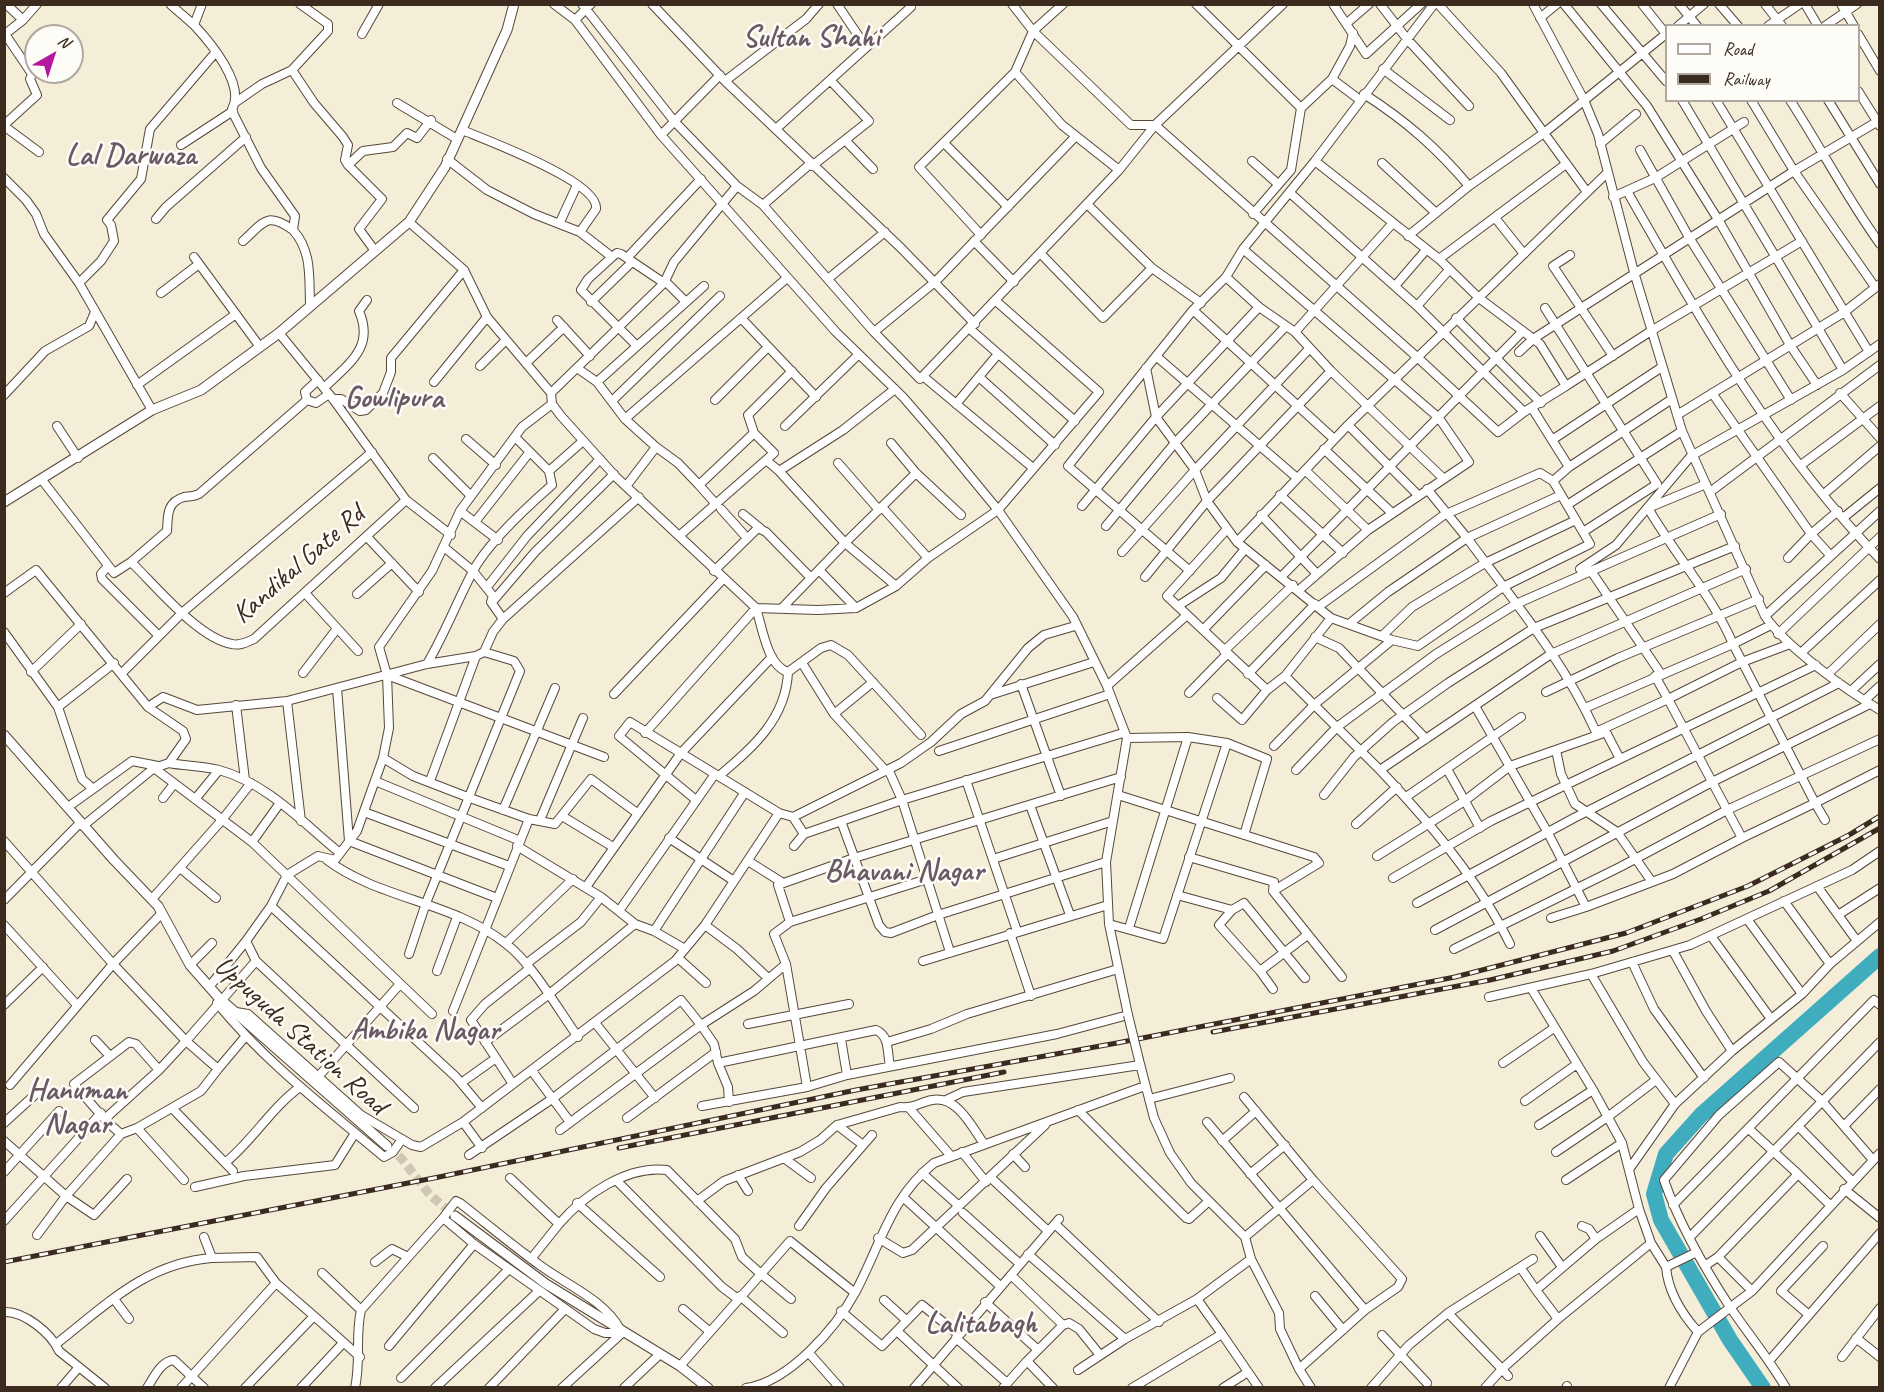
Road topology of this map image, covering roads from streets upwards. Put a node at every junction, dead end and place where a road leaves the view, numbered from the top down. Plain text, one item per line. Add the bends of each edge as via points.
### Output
1 (6, 4) edge
2 (37, 4) edge
3 (202, 4) edge
4 (300, 4) edge
5 (379, 4) edge
6 (514, 4) edge
7 (554, 4) edge
8 (652, 4) edge
9 (819, 4) edge
10 (837, 4) edge
11 (1012, 4) edge
12 (1063, 4) edge
13 (1208, 4) edge
14 (1283, 4) edge
15 (1333, 4) edge
16 (1369, 4) edge
17 (1380, 4) edge
18 (1421, 4) edge
19 (1436, 4) edge
20 (1533, 4) edge
21 (1557, 4) edge
22 (1564, 4) edge
23 (1601, 4) edge
24 (1642, 4) edge
25 (1679, 4) edge
26 (1704, 4) edge
27 (1719, 4) edge
28 (1765, 4) edge
29 (1803, 4) edge
30 (1857, 4) edge
31 (171, 5) edge
32 (586, 6) edge
33 (910, 7) dead end
34 (1198, 8) edge
35 (1844, 8) edge
36 (1689, 16) junction
37 (1540, 18) junction
38 (23, 20) junction
39 (575, 20) junction
40 (1780, 22) edge
41 (1347, 23) junction
42 (1680, 24) edge
43 (1695, 24) edge
44 (1736, 24) edge
45 (1817, 24) edge
46 (1827, 24) edge
47 (1853, 24) edge
48 (194, 25) junction
49 (1398, 26) junction
50 (1033, 31) junction
51 (1353, 33) junction
52 (1665, 33) edge
53 (362, 34) dead end
54 (1665, 35) edge
55 (1860, 37) edge
56 (1407, 39) junction
57 (1237, 46) junction
58 (866, 47) junction
59 (216, 53) junction
60 (1642, 54) junction
61 (1383, 69) junction
62 (292, 70) junction
63 (1880, 71) edge
64 (1015, 72) junction
65 (1620, 72) junction
66 (723, 78) junction
67 (1332, 78) junction
68 (830, 80) junction
69 (1665, 80) edge
70 (1860, 94) edge
71 (1362, 97) junction
72 (1584, 100) junction
73 (236, 102) junction
74 (1683, 102) edge
75 (1717, 102) edge
76 (1751, 102) edge
77 (1791, 102) edge
78 (1829, 102) edge
79 (397, 103) dead end
80 (1469, 106) dead end
81 (1301, 108) junction
82 (233, 111) junction
83 (1636, 114) dead end
84 (430, 120) junction
85 (1450, 120) dead end
86 (674, 121) junction
87 (1744, 122) dead end
88 (1879, 122) edge
89 (1155, 124) junction
90 (4, 126) edge
91 (777, 128) junction
92 (1734, 128) junction
93 (462, 129) junction
94 (1544, 133) junction
95 (661, 135) junction
96 (1076, 136) junction
97 (246, 137) junction
98 (1849, 137) junction
99 (458, 139) junction
100 (845, 140) junction
101 (944, 143) junction
102 (1600, 144) junction
103 (1708, 144) junction
104 (181, 145) dead end
105 (1640, 150) dead end
106 (39, 152) dead end
107 (1824, 152) junction
108 (447, 159) junction
109 (1251, 160) dead end
110 (1315, 161) junction
111 (1679, 161) junction
112 (1382, 163) dead end
113 (1566, 164) junction
114 (348, 165) junction
115 (811, 165) junction
116 (873, 169) dead end
117 (1119, 170) junction
118 (1794, 171) junction
119 (1606, 173) junction
120 (4, 178) edge
121 (1655, 178) junction
122 (701, 179) junction
123 (1278, 184) junction
124 (1880, 184) edge
125 (576, 185) junction
126 (736, 186) junction
127 (1469, 186) junction
128 (1771, 187) junction
129 (1627, 191) junction
130 (1587, 192) junction
131 (1290, 193) junction
132 (1613, 197) junction
133 (723, 203) junction
134 (1087, 204) junction
135 (763, 205) junction
136 (1743, 205) junction
137 (1008, 207) junction
138 (1436, 213) junction
139 (1253, 214) junction
140 (156, 219) dead end
141 (1496, 219) junction
142 (1719, 221) junction
143 (409, 222) junction
144 (560, 222) junction
145 (1265, 224) junction
146 (1392, 224) junction
147 (293, 230) junction
148 (580, 232) junction
149 (885, 232) junction
150 (981, 235) junction
151 (1408, 236) junction
152 (1690, 239) junction
153 (243, 241) dead end
154 (974, 241) junction
155 (1802, 241) junction
156 (1880, 244) edge
157 (1243, 249) junction
158 (1426, 250) junction
159 (375, 251) junction
160 (1041, 254) junction
161 (1524, 254) junction
162 (1570, 255) dead end
163 (1664, 255) junction
164 (612, 257) junction
165 (1362, 257) junction
166 (1775, 258) junction
167 (1439, 259) junction
168 (629, 260) junction
169 (1152, 268) junction
170 (464, 270) junction
171 (1449, 270) junction
172 (1634, 272) junction
173 (1748, 273) junction
174 (1226, 277) junction
175 (787, 278) junction
176 (829, 278) junction
177 (664, 282) junction
178 (935, 282) junction
179 (1014, 282) junction
180 (79, 283) junction
181 (704, 286) dead end
182 (1336, 286) junction
183 (1395, 286) junction
184 (1877, 286) edge
185 (1721, 289) junction
186 (161, 293) dead end
187 (720, 296) dead end
188 (1479, 298) junction
189 (367, 300) dead end
190 (685, 301) junction
191 (996, 301) junction
192 (591, 302) junction
193 (1201, 303) junction
194 (310, 304) junction
195 (1695, 305) junction
196 (1417, 306) junction
197 (1259, 307) junction
198 (1580, 307) junction
199 (1545, 308) dead end
200 (1193, 310) junction
201 (95, 312) junction
202 (1314, 312) junction
203 (1843, 313) junction
204 (236, 314) junction
205 (487, 317) junction
206 (741, 318) junction
207 (1456, 318) junction
208 (557, 320) dead end
209 (1555, 324) junction
210 (564, 327) junction
211 (973, 327) junction
212 (1285, 327) junction
213 (618, 328) junction
214 (1817, 328) junction
215 (1523, 331) junction
216 (1651, 331) junction
217 (874, 332) junction
218 (1295, 332) junction
219 (1442, 332) junction
220 (279, 333) junction
221 (1533, 339) junction
222 (507, 340) junction
223 (1226, 342) junction
224 (1880, 344) edge
225 (1790, 345) junction
226 (637, 346) junction
227 (260, 347) junction
228 (768, 347) junction
229 (1309, 349) junction
230 (1519, 352) dead end
231 (1869, 352) junction
232 (998, 354) junction
233 (858, 355) junction
234 (590, 356) junction
235 (1156, 356) junction
236 (1612, 356) junction
237 (1417, 357) junction
238 (1496, 358) junction
239 (1767, 360) junction
240 (526, 363) junction
241 (1251, 364) junction
242 (1880, 365) edge
243 (480, 366) dead end
244 (1662, 367) junction
245 (577, 368) junction
246 (1146, 368) junction
247 (1843, 370) junction
248 (792, 371) junction
249 (1331, 371) junction
250 (1484, 372) junction
251 (1586, 374) junction
252 (924, 377) junction
253 (979, 377) junction
254 (1739, 377) junction
255 (318, 380) junction
256 (1392, 381) junction
257 (434, 382) dead end
258 (597, 382) junction
259 (1189, 384) junction
260 (137, 385) junction
261 (1817, 385) junction
262 (1274, 386) junction
263 (1566, 386) junction
264 (895, 389) junction
265 (551, 393) junction
266 (1712, 393) junction
267 (1840, 393) junction
268 (329, 394) junction
269 (4, 395) edge
270 (816, 397) junction
271 (1459, 398) junction
272 (1672, 399) junction
273 (308, 400) junction
274 (715, 400) dead end
275 (1791, 400) junction
276 (612, 401) junction
277 (1542, 403) junction
278 (552, 404) junction
279 (956, 404) junction
280 (1606, 404) junction
281 (1212, 405) junction
282 (1368, 405) junction
283 (1880, 405) edge
284 (1298, 407) junction
285 (152, 410) junction
286 (1528, 410) junction
287 (1677, 415) junction
288 (1764, 415) junction
289 (1156, 417) junction
290 (625, 418) junction
291 (1439, 418) junction
292 (1863, 419) junction
293 (1075, 421) junction
294 (1348, 425) junction
295 (57, 426) dead end
296 (785, 426) dead end
297 (1236, 426) junction
298 (1736, 430) junction
299 (1682, 431) junction
300 (1624, 432) junction
301 (754, 433) junction
302 (515, 437) junction
303 (1880, 438) edge
304 (466, 439) dead end
305 (1334, 439) junction
306 (1780, 439) junction
307 (1552, 440) junction
308 (583, 441) junction
309 (891, 443) dead end
310 (1174, 444) junction
311 (1055, 445) junction
312 (1260, 446) junction
313 (1410, 446) junction
314 (1880, 446) edge
315 (656, 447) junction
316 (1324, 449) junction
317 (372, 452) junction
318 (529, 453) junction
319 (1691, 456) junction
320 (78, 458) junction
321 (433, 458) dead end
322 (1641, 458) junction
323 (1755, 458) junction
324 (600, 459) junction
325 (766, 460) junction
326 (838, 464) dead end
327 (496, 465) junction
328 (1801, 465) junction
329 (1390, 466) junction
330 (1569, 467) junction
331 (1033, 468) junction
332 (1194, 470) junction
333 (1305, 470) junction
334 (549, 471) junction
335 (779, 471) junction
336 (916, 473) junction
337 (614, 474) junction
338 (1297, 478) junction
339 (1443, 478) junction
340 (42, 480) junction
341 (1553, 481) junction
342 (1706, 484) junction
343 (627, 485) junction
344 (699, 485) junction
345 (1880, 488) edge
346 (1367, 489) junction
347 (1427, 489) junction
348 (1095, 490) junction
349 (1710, 492) junction
350 (1824, 494) junction
351 (1280, 495) junction
352 (1418, 495) junction
353 (1561, 495) junction
354 (471, 496) junction
355 (639, 497) junction
356 (406, 500) junction
357 (1207, 501) junction
358 (4, 502) edge
359 (1567, 505) junction
360 (718, 506) junction
361 (1082, 506) dead end
362 (881, 508) junction
363 (1648, 508) junction
364 (998, 510) junction
365 (1119, 510) junction
366 (1347, 510) junction
367 (460, 511) junction
368 (1880, 511) edge
369 (1392, 513) junction
370 (743, 514) dead end
371 (1447, 514) junction
372 (1721, 514) junction
373 (961, 515) dead end
374 (1261, 515) junction
375 (1840, 515) junction
376 (1576, 520) junction
377 (475, 522) junction
378 (1106, 526) dead end
379 (761, 529) junction
380 (1142, 529) junction
381 (1227, 529) junction
382 (1368, 530) junction
383 (1583, 532) junction
384 (1855, 533) junction
385 (1323, 534) junction
386 (1811, 534) junction
387 (451, 535) junction
388 (679, 536) junction
389 (1880, 537) edge
390 (368, 538) junction
391 (747, 538) junction
392 (1467, 538) junction
393 (1665, 538) junction
394 (498, 540) junction
395 (1237, 542) junction
396 (845, 543) junction
397 (1736, 546) junction
398 (1868, 547) junction
399 (445, 548) junction
400 (1245, 549) junction
401 (1167, 550) junction
402 (1122, 552) dead end
403 (1343, 553) junction
404 (1830, 555) junction
405 (1301, 557) junction
406 (928, 558) junction
407 (1788, 558) dead end
408 (1880, 559) edge
409 (131, 562) junction
410 (392, 563) junction
411 (1485, 563) junction
412 (1266, 565) junction
413 (108, 566) junction
414 (1686, 566) junction
415 (1580, 569) dead end
416 (1746, 569) junction
417 (819, 570) junction
418 (473, 571) junction
419 (714, 571) junction
420 (1190, 571) junction
421 (1591, 571) junction
422 (1317, 574) junction
423 (1145, 577) dead end
424 (1281, 577) junction
425 (811, 578) junction
426 (723, 579) junction
427 (1880, 580) edge
428 (896, 586) junction
429 (487, 587) junction
430 (1503, 587) junction
431 (1296, 588) junction
432 (1700, 589) junction
433 (419, 592) junction
434 (4, 593) edge
435 (305, 593) junction
436 (357, 594) dead end
437 (1610, 597) junction
438 (1759, 599) junction
439 (491, 603) junction
440 (1516, 604) junction
441 (1178, 606) junction
442 (1317, 606) junction
443 (756, 608) junction
444 (856, 608) junction
445 (782, 609) junction
446 (183, 612) junction
447 (1187, 615) junction
448 (1720, 615) junction
449 (1765, 616) junction
450 (1331, 618) junction
451 (504, 619) junction
452 (1627, 621) junction
453 (81, 624) junction
454 (1350, 624) junction
455 (1880, 624) edge
456 (1771, 625) junction
457 (1075, 626) junction
458 (1534, 628) junction
459 (336, 630) junction
460 (1203, 630) junction
461 (4, 632) edge
462 (1778, 634) junction
463 (159, 636) junction
464 (1382, 636) junction
465 (1315, 637) junction
466 (1392, 640) junction
467 (1733, 644) junction
468 (1790, 644) junction
469 (1418, 646) junction
470 (1644, 647) junction
471 (358, 651) dead end
472 (1226, 652) junction
473 (1802, 652) junction
474 (480, 654) junction
475 (1436, 654) junction
476 (1551, 654) junction
477 (772, 657) junction
478 (1094, 662) junction
479 (1742, 662) junction
480 (114, 663) junction
481 (802, 663) junction
482 (427, 664) junction
483 (1880, 664) edge
484 (1816, 665) junction
485 (1359, 668) junction
486 (31, 672) junction
487 (788, 672) junction
488 (122, 673) junction
489 (303, 673) dead end
490 (1248, 674) junction
491 (1828, 674) junction
492 (387, 675) junction
493 (1658, 675) junction
494 (1285, 676) junction
495 (1569, 680) junction
496 (873, 682) junction
497 (1839, 683) junction
498 (1021, 684) junction
499 (1107, 686) junction
500 (1880, 686) edge
501 (337, 688) junction
502 (555, 688) dead end
503 (1267, 690) junction
504 (1851, 691) junction
505 (1546, 692) dead end
506 (1189, 693) dead end
507 (1381, 693) junction
508 (1758, 693) junction
509 (614, 694) dead end
510 (1110, 694) junction
511 (990, 695) junction
512 (1217, 698) dead end
513 (1668, 699) junction
514 (287, 701) junction
515 (458, 702) junction
516 (1867, 702) junction
517 (237, 705) junction
518 (1314, 705) junction
519 (1474, 706) junction
520 (58, 707) junction
521 (148, 707) junction
522 (1585, 708) junction
523 (1879, 709) edge
524 (834, 714) junction
525 (1403, 715) junction
526 (1770, 716) junction
527 (1521, 717) dead end
528 (502, 718) junction
529 (583, 718) dead end
530 (1034, 720) junction
531 (1336, 727) junction
532 (1683, 728) junction
533 (536, 732) junction
534 (1596, 732) junction
535 (1606, 732) junction
536 (645, 733) junction
537 (4, 735) edge
538 (921, 735) dead end
539 (1125, 735) junction
540 (1188, 737) junction
541 (1493, 737) junction
542 (1426, 739) junction
543 (1880, 739) edge
544 (1227, 743) junction
545 (572, 744) junction
546 (1274, 746) dead end
547 (1785, 746) junction
548 (1361, 750) junction
549 (1556, 750) junction
550 (939, 751) dead end
551 (681, 753) junction
552 (1698, 755) junction
553 (1047, 756) junction
554 (604, 757) dead end
555 (383, 758) junction
556 (1620, 759) junction
557 (169, 763) junction
558 (1510, 766) junction
559 (156, 767) junction
560 (1447, 769) junction
561 (219, 770) junction
562 (1380, 770) junction
563 (1880, 770) edge
564 (888, 771) junction
565 (1296, 771) dead end
566 (1800, 774) junction
567 (664, 775) junction
568 (717, 775) junction
569 (1121, 777) junction
570 (966, 780) junction
571 (248, 781) junction
572 (375, 781) junction
573 (430, 781) junction
574 (1712, 782) junction
575 (174, 784) junction
576 (1566, 785) junction
577 (1397, 787) junction
578 (92, 788) junction
579 (745, 792) junction
580 (1118, 795) junction
581 (1324, 795) dead end
582 (1060, 796) junction
583 (1406, 797) junction
584 (163, 798) dead end
585 (196, 798) junction
586 (470, 798) junction
587 (696, 800) junction
588 (902, 800) junction
589 (1463, 802) junction
590 (280, 803) junction
591 (1529, 803) junction
592 (1815, 803) junction
593 (1030, 805) junction
594 (68, 807) junction
595 (1165, 809) junction
596 (503, 810) junction
597 (1727, 810) junction
598 (364, 812) junction
599 (637, 813) junction
600 (779, 813) junction
601 (1585, 813) junction
602 (462, 816) junction
603 (562, 816) junction
604 (793, 817) junction
605 (529, 819) junction
606 (979, 819) junction
607 (222, 820) junction
608 (540, 820) junction
609 (1826, 820) dead end
610 (301, 821) junction
611 (841, 821) junction
612 (1113, 821) junction
613 (1201, 821) junction
614 (82, 824) junction
615 (1356, 824) dead end
616 (1430, 824) junction
617 (1480, 828) junction
618 (1617, 832) junction
619 (1548, 833) junction
620 (804, 834) junction
621 (1244, 835) junction
622 (669, 838) junction
623 (1742, 838) junction
624 (914, 840) junction
625 (4, 841) edge
626 (349, 841) junction
627 (1044, 842) junction
628 (252, 843) junction
629 (518, 843) junction
630 (450, 844) junction
631 (794, 846) dead end
632 (613, 847) junction
633 (1446, 847) junction
634 (1880, 851) edge
635 (340, 854) junction
636 (1377, 856) dead end
637 (323, 857) junction
638 (1190, 857) junction
639 (854, 858) junction
640 (1636, 858) junction
641 (993, 859) junction
642 (702, 860) junction
643 (748, 861) junction
644 (1562, 861) junction
645 (1106, 862) junction
646 (509, 866) junction
647 (180, 868) junction
648 (32, 871) junction
649 (940, 874) dead end
650 (287, 875) junction
651 (439, 875) junction
652 (1467, 876) junction
653 (1057, 878) junction
654 (1393, 878) dead end
655 (573, 879) junction
656 (927, 879) junction
657 (734, 881) junction
658 (1652, 882) junction
659 (783, 883) junction
660 (1817, 886) junction
661 (586, 887) junction
662 (1576, 888) junction
663 (1880, 888) edge
664 (1273, 891) junction
665 (1005, 894) junction
666 (1177, 895) junction
667 (601, 897) junction
668 (868, 897) junction
669 (216, 898) dead end
670 (497, 898) junction
671 (152, 899) junction
672 (4, 900) edge
673 (1784, 901) junction
674 (426, 903) junction
675 (1417, 903) dead end
676 (1485, 903) junction
677 (1108, 905) junction
678 (270, 906) junction
679 (1586, 907) junction
680 (1232, 910) junction
681 (619, 911) junction
682 (162, 914) junction
683 (938, 915) junction
684 (1070, 915) junction
685 (1838, 915) junction
686 (457, 917) junction
687 (1551, 918) dead end
688 (1747, 919) junction
689 (790, 922) junction
690 (1880, 922) edge
691 (635, 924) junction
692 (1109, 924) junction
693 (4, 925) edge
694 (705, 925) junction
695 (1500, 925) junction
696 (1129, 928) junction
697 (484, 930) junction
698 (1436, 930) dead end
699 (654, 931) junction
700 (1014, 932) junction
701 (1306, 936) junction
702 (1711, 936) junction
703 (1857, 940) junction
704 (246, 941) junction
705 (212, 943) dead end
706 (506, 943) junction
707 (1510, 944) dead end
708 (685, 949) junction
709 (1454, 949) dead end
710 (1673, 951) junction
711 (950, 952) junction
712 (1284, 952) junction
713 (409, 954) dead end
714 (678, 958) junction
715 (256, 961) junction
716 (923, 961) dead end
717 (1632, 962) junction
718 (113, 964) junction
719 (786, 964) junction
720 (1830, 964) junction
721 (190, 965) junction
722 (43, 967) junction
723 (527, 967) junction
724 (1118, 969) junction
725 (438, 971) dead end
726 (1260, 971) junction
727 (1592, 974) junction
728 (1342, 977) dead end
729 (768, 978) junction
730 (1305, 978) dead end
731 (706, 983) dead end
732 (400, 984) junction
733 (209, 987) junction
734 (1531, 988) junction
735 (1273, 989) dead end
736 (1802, 994) junction
737 (548, 995) junction
738 (1031, 996) junction
739 (1489, 997) dead end
740 (1878, 1000) edge
741 (219, 1001) junction
742 (849, 1004) dead end
743 (4, 1005) edge
744 (77, 1005) junction
745 (380, 1009) junction
746 (453, 1011) dead end
747 (236, 1012) junction
748 (794, 1013) junction
749 (432, 1014) dead end
750 (1128, 1015) junction
751 (1771, 1019) junction
752 (596, 1024) junction
753 (748, 1024) dead end
754 (701, 1025) junction
755 (1554, 1028) junction
756 (245, 1037) junction
757 (578, 1037) junction
758 (841, 1039) junction
759 (95, 1040) dead end
760 (186, 1041) junction
761 (485, 1041) junction
762 (887, 1042) junction
763 (1880, 1042) edge
764 (345, 1044) junction
765 (799, 1047) junction
766 (616, 1049) junction
767 (1732, 1051) junction
768 (716, 1052) junction
769 (109, 1054) junction
770 (496, 1058) junction
771 (1140, 1062) junction
772 (718, 1063) junction
773 (1503, 1063) dead end
774 (1576, 1064) junction
775 (890, 1066) junction
776 (218, 1069) junction
777 (159, 1070) junction
778 (531, 1071) junction
779 (636, 1074) junction
780 (847, 1075) junction
781 (67, 1077) dead end
782 (318, 1078) junction
783 (1230, 1078) dead end
784 (1704, 1078) junction
785 (1797, 1079) junction
786 (1656, 1080) junction
787 (461, 1083) junction
788 (74, 1084) junction
789 (513, 1084) junction
790 (10, 1085) dead end
791 (1145, 1086) junction
792 (300, 1087) junction
793 (807, 1088) junction
794 (1880, 1089) edge
795 (1593, 1090) junction
796 (38, 1092) dead end
797 (1244, 1097) dead end
798 (655, 1098) junction
799 (552, 1099) junction
800 (1149, 1099) junction
801 (946, 1100) junction
802 (1525, 1101) dead end
803 (1822, 1101) junction
804 (729, 1102) junction
805 (1675, 1104) junction
806 (702, 1106) dead end
807 (172, 1108) junction
808 (414, 1108) dead end
809 (482, 1108) junction
810 (910, 1109) junction
811 (1078, 1110) junction
812 (59, 1111) dead end
813 (1256, 1111) junction
814 (101, 1113) junction
815 (1609, 1116) junction
816 (627, 1118) dead end
817 (107, 1122) junction
818 (463, 1122) junction
819 (570, 1122) junction
820 (1048, 1122) junction
821 (1207, 1122) dead end
822 (4, 1123) edge
823 (837, 1125) junction
824 (1539, 1125) dead end
825 (1844, 1126) junction
826 (1798, 1127) junction
827 (137, 1128) junction
828 (1749, 1129) junction
829 (560, 1130) dead end
830 (355, 1133) junction
831 (121, 1134) junction
832 (872, 1135) dead end
833 (402, 1139) junction
834 (4, 1141) edge
835 (1222, 1142) junction
836 (1622, 1143) junction
837 (984, 1144) junction
838 (863, 1145) junction
839 (1285, 1145) junction
840 (387, 1146) tunnel mouth
841 (482, 1148) junction
842 (962, 1152) junction
843 (1556, 1152) dead end
844 (1774, 1152) junction
845 (1880, 1153) edge
846 (1013, 1154) junction
847 (20, 1155) junction
848 (469, 1155) dead end
849 (951, 1156) junction
850 (784, 1158) junction
851 (1873, 1160) junction
852 (226, 1162) junction
853 (1025, 1167) dead end
854 (1630, 1168) junction
855 (233, 1170) dead end
856 (4, 1172) edge
857 (922, 1173) junction
858 (1250, 1174) junction
859 (1798, 1174) junction
860 (43, 1175) junction
861 (738, 1175) junction
862 (510, 1178) dead end
863 (811, 1178) dead end
864 (127, 1179) dead end
865 (988, 1179) junction
866 (184, 1180) dead end
867 (1313, 1180) junction
868 (1566, 1180) dead end
869 (617, 1181) junction
870 (1852, 1181) junction
871 (195, 1187) dead end
872 (1844, 1189) junction
873 (748, 1191) dead end
874 (66, 1196) junction
875 (903, 1197) junction
876 (697, 1201) junction
877 (1209, 1201) junction
878 (577, 1203) junction
879 (1672, 1205) junction
880 (1830, 1205) junction
881 (1278, 1208) junction
882 (1639, 1209) junction
883 (961, 1210) junction
884 (455, 1216) tunnel mouth
885 (443, 1218) junction
886 (1880, 1218) edge
887 (4, 1221) edge
888 (559, 1224) junction
889 (799, 1226) dead end
890 (1582, 1226) dead end
891 (936, 1228) junction
892 (1048, 1231) junction
893 (1880, 1233) edge
894 (37, 1235) dead end
895 (1540, 1236) dead end
896 (1691, 1236) junction
897 (204, 1237) dead end
898 (1245, 1237) junction
899 (878, 1238) junction
900 (1596, 1239) junction
901 (1651, 1243) junction
902 (474, 1244) junction
903 (1823, 1246) dead end
904 (1697, 1252) junction
905 (1028, 1254) junction
906 (408, 1257) junction
907 (1718, 1257) junction
908 (212, 1258) junction
909 (1251, 1258) junction
910 (531, 1259) junction
911 (1533, 1259) dead end
912 (375, 1262) dead end
913 (1020, 1264) junction
914 (1669, 1265) junction
915 (1706, 1265) junction
916 (1520, 1267) junction
917 (1562, 1267) junction
918 (509, 1269) junction
919 (322, 1273) dead end
920 (761, 1274) junction
921 (1011, 1275) junction
922 (660, 1277) dead end
923 (276, 1283) junction
924 (1000, 1286) junction
925 (1536, 1290) junction
926 (539, 1291) junction
927 (1752, 1291) junction
928 (855, 1293) junction
929 (1315, 1296) dead end
930 (739, 1298) junction
931 (114, 1299) junction
932 (791, 1299) dead end
933 (1197, 1299) junction
934 (884, 1300) dead end
935 (985, 1302) junction
936 (1880, 1308) edge
937 (683, 1309) dead end
938 (361, 1310) junction
939 (564, 1310) junction
940 (1365, 1310) junction
941 (1728, 1310) junction
942 (841, 1311) junction
943 (4, 1312) edge
944 (1448, 1313) junction
945 (1809, 1315) junction
946 (314, 1316) junction
947 (129, 1318) dead end
948 (1558, 1319) junction
949 (906, 1320) junction
950 (1160, 1322) junction
951 (1063, 1325) junction
952 (1343, 1330) junction
953 (709, 1331) junction
954 (897, 1331) junction
955 (1698, 1332) junction
956 (622, 1333) junction
957 (783, 1333) dead end
958 (1222, 1335) junction
959 (1382, 1335) dead end
960 (958, 1336) junction
961 (1856, 1338) junction
962 (1125, 1339) junction
963 (343, 1342) junction
964 (56, 1344) junction
965 (389, 1346) dead end
966 (1037, 1349) junction
967 (809, 1353) junction
968 (1400, 1353) junction
969 (660, 1354) junction
970 (1100, 1355) junction
971 (360, 1357) junction
972 (1842, 1357) dead end
973 (1880, 1357) edge
974 (1770, 1360) junction
975 (1027, 1361) junction
976 (680, 1366) junction
977 (933, 1366) junction
978 (79, 1367) junction
979 (1299, 1369) junction
980 (1502, 1369) junction
981 (1078, 1370) dead end
982 (1248, 1372) junction
983 (192, 1376) junction
984 (1508, 1376) dead end
985 (401, 1378) dead end
986 (1427, 1383) dead end
987 (1005, 1385) edge
988 (1228, 1386) edge
989 (1307, 1386) edge
990 (760, 1387) edge
991 (62, 1388) edge
992 (105, 1388) edge
993 (147, 1388) edge
994 (181, 1388) edge
995 (204, 1388) edge
996 (245, 1388) edge
997 (301, 1388) edge
998 (355, 1388) edge
999 (435, 1388) edge
1000 (489, 1388) edge
1001 (562, 1388) edge
1002 (624, 1388) edge
1003 (708, 1388) edge
1004 (746, 1388) edge
1005 (840, 1388) edge
1006 (914, 1388) edge
1007 (958, 1388) edge
1008 (1053, 1388) edge
1009 (1132, 1388) edge
1010 (1259, 1388) edge
1011 (1371, 1388) edge
1012 (1485, 1388) edge
1013 (1669, 1388) edge
1014 (1786, 1388) edge

1 - 38 street
2 - 38 street
3 - 48 street
4 - 62 street via 325,20 328,31
5 - 53 street
6 - 93 street via 507,30
7 - 39 street
8 - 66 street
9 - 66 street via 806,19
10 - 58 street
11 - 50 street
12 - 50 street
13 - 34 street
14 - 57 street
15 - 41 street
16 - 41 street
17 - 49 street
18 - 49 street
19 - 56 street
19 - 94 street via 1501,73
20 - 37 street
21 - 37 street
22 - 65 street
23 - 60 street
24 - 52 street
25 - 36 street
26 - 36 street
27 - 44 street
28 - 40 street
29 - 40 street
29 - 45 street
30 - 35 street
31 - 48 street
32 - 39 street
32 - 86 street via 622,59
33 - 58 street
34 - 57 street
35 - 46 street
35 - 47 street
36 - 42 street
36 - 43 street
37 - 72 street
38 - 90 street via 5,34 32,74 30,79 37,95
39 - 95 street
41 - 51 street
48 - 59 street
49 - 51 street via 1366,54
49 - 56 street
50 - 64 street
50 - 89 street via 1131,125
51 - 67 street
54 - 60 street
55 - 63 street
56 - 61 street
56 - 80 street
57 - 81 street
57 - 89 street
58 - 68 street
59 - 73 street via 230,74
59 - 180 street via 150,129 141,180 107,220 114,241
60 - 65 street
60 - 69 street
61 - 71 street
61 - 85 street
62 - 73 street
62 - 114 street via 348,145
64 - 96 street
64 - 101 street
65 - 72 street
65 - 111 street via 1647,106
66 - 86 street
66 - 91 street
67 - 71 street
67 - 81 street
68 - 91 street
68 - 100 street via 869,121
70 - 88 street
71 - 110 street
71 - 127 street via 1405,120
72 - 94 street
72 - 102 street
73 - 82 street
74 - 103 street
75 - 92 street
76 - 118 street
77 - 107 street
78 - 98 street
79 - 84 street
81 - 123 street via 1291,170
82 - 97 street
82 - 104 street
83 - 102 street
84 - 99 street
84 - 114 street via 417,138 407,133 393,147 363,151
86 - 95 street
86 - 126 street
87 - 92 street
88 - 98 street
89 - 117 street
89 - 139 street
90 - 106 street
91 - 115 street
92 - 103 street
92 - 128 street
93 - 99 street
93 - 125 street via 562,174
94 - 113 street
94 - 127 street
95 - 122 street
96 - 117 street
96 - 137 street
97 - 140 street
97 - 147 street via 272,186 295,216
98 - 107 street
98 - 124 street
99 - 108 street
100 - 115 street
100 - 116 street
101 - 137 street
101 - 150 street via 919,167
102 - 119 street
103 - 111 street
103 - 136 street
105 - 121 street
107 - 118 street
107 - 156 street via 1857,213
108 - 143 street
108 - 144 street via 488,190 534,214
109 - 123 street
110 - 131 street
110 - 146 street
111 - 121 street
111 - 142 street
112 - 138 street
113 - 130 street
113 - 141 street
114 - 159 street via 382,199 359,230
115 - 135 street
115 - 149 street
117 - 134 street
118 - 128 street
118 - 184 street
119 - 130 street
119 - 132 street
120 - 180 street via 26,200 44,234
121 - 129 street
121 - 152 street
122 - 133 street
122 - 168 street
123 - 139 street
125 - 144 street
125 - 148 street via 597,207
126 - 133 street
126 - 135 street
127 - 138 street
128 - 136 street
128 - 155 street
129 - 132 street
129 - 163 street
130 - 161 street
131 - 145 street
131 - 165 street
132 - 172 street
133 - 175 street
133 - 177 street via 674,262
134 - 160 street
134 - 169 street
135 - 176 street
136 - 142 street
136 - 166 street
137 - 150 street
138 - 151 street
139 - 145 street
141 - 161 street
141 - 167 street
142 - 152 street
142 - 173 street
143 - 159 street
143 - 170 street
144 - 148 street
145 - 157 street
145 - 182 street
146 - 151 street
146 - 165 street
147 - 153 street via 272,218
147 - 194 street via 304,243
148 - 164 street
149 - 176 street
149 - 178 street
150 - 154 street
151 - 158 street
152 - 163 street
152 - 185 street
154 - 178 street
154 - 179 street
155 - 166 street
155 - 203 street
157 - 174 street
157 - 202 street
158 - 167 street
158 - 183 street
159 - 194 street
160 - 169 street via 1103,318
160 - 179 street
161 - 188 street
162 - 198 street via 1553,266
163 - 172 street
163 - 195 street
164 - 168 street via 619,253
164 - 192 street via 581,287
165 - 182 street
165 - 183 street
166 - 173 street
166 - 214 street
167 - 171 street
168 - 177 street
168 - 192 street
169 - 193 street
170 - 205 street
170 - 268 street via 391,358 389,380 377,400 360,411
171 - 188 street
171 - 196 street
172 - 198 street
172 - 216 street
173 - 185 street
173 - 225 street
174 - 193 street
174 - 197 street
175 - 206 street
175 - 233 street
176 - 217 street
177 - 190 street
177 - 213 street
178 - 211 street
178 - 217 street
179 - 191 street
180 - 201 street
181 - 190 street
182 - 202 street
182 - 237 street
183 - 196 street
184 - 203 street
185 - 195 street
185 - 239 street
186 - 204 street via 196,261
187 - 276 street
188 - 207 street
188 - 215 street
189 - 268 street via 358,311 365,326 361,352
190 - 226 street
191 - 211 street
191 - 293 street via 1099,392
192 - 213 street
193 - 200 street
194 - 220 street
195 - 216 street
195 - 254 street
196 - 219 street
197 - 212 street
197 - 223 street
198 - 209 street
198 - 236 street
199 - 209 street
200 - 223 street
200 - 235 street
201 - 260 street
201 - 269 street via 89,326 45,351
202 - 218 street
202 - 256 street
203 - 214 street
203 - 231 street
204 - 227 street
204 - 260 street
205 - 222 street
205 - 257 street
206 - 228 street
206 - 290 street
207 - 219 street
207 - 238 street
208 - 210 street
209 - 221 street
209 - 251 street
210 - 234 street
210 - 240 street
211 - 232 street
211 - 252 street
212 - 218 street
212 - 241 street
213 - 226 street
213 - 234 street
214 - 225 street
214 - 247 street
215 - 221 street
215 - 238 street
216 - 236 street
216 - 244 street
217 - 252 street via 920,379
218 - 229 street
219 - 237 street
219 - 250 street
220 - 227 street
220 - 255 street
221 - 230 street
221 - 263 street
222 - 240 street
222 - 243 street
223 - 241 street
223 - 259 street
224 - 231 street
225 - 239 street
225 - 261 street
226 - 258 street
227 - 285 street via 201,390
228 - 248 street
228 - 274 street
229 - 249 street
229 - 262 street
231 - 247 street
232 - 253 street
232 - 293 street
233 - 264 street
233 - 270 street
234 - 245 street
235 - 246 street
235 - 259 street
236 - 251 street
237 - 256 street
237 - 271 street
238 - 250 street
238 - 277 street
239 - 254 street
239 - 275 street
240 - 265 street
241 - 262 street
241 - 281 street
242 - 267 street
244 - 272 street
244 - 280 street
245 - 258 street
245 - 265 street
246 - 289 street
246 - 348 street via 1068,466
247 - 261 street
248 - 270 street
248 - 301 street via 748,415
249 - 282 street
249 - 284 street
250 - 271 street
250 - 286 street
251 - 263 street
251 - 280 street
252 - 279 street
253 - 279 street
253 - 311 street
254 - 266 street
254 - 288 street
255 - 268 street
255 - 273 street via 305,392
256 - 282 street
256 - 291 street
258 - 276 street
259 - 281 street
259 - 289 street
260 - 285 street
261 - 275 street
262 - 284 street
262 - 297 street
263 - 277 street
264 - 335 street via 843,430
264 - 364 street
265 - 278 street
266 - 287 street
266 - 298 street
267 - 292 street
267 - 306 street
268 - 273 street via 316,403
268 - 317 street
270 - 296 street
271 - 286 street via 1498,432
271 - 291 street
272 - 287 street
272 - 300 street
273 - 409 street via 199,494 182,498 169,509 167,531
275 - 288 street
276 - 290 street
277 - 286 street
278 - 302 street
278 - 308 street
279 - 331 street
280 - 300 street
280 - 307 street
281 - 297 street
281 - 310 street
282 - 294 street
282 - 313 street
283 - 292 street
284 - 305 street
284 - 312 street
285 - 320 street
286 - 307 street
287 - 299 street
288 - 298 street
288 - 306 street
289 - 310 street
289 - 348 street
290 - 315 street
291 - 313 street
291 - 339 street via 1469,462
292 - 303 street
292 - 328 street
293 - 311 street
294 - 305 street
294 - 329 street
295 - 320 street
297 - 312 street
297 - 332 street
298 - 319 street
298 - 323 street
299 - 319 street
299 - 322 street
300 - 322 street
300 - 330 street
301 - 325 street via 774,453
301 - 344 street
302 - 318 street
302 - 327 street
304 - 327 street
305 - 316 street
306 - 323 street
306 - 328 street
307 - 330 street
308 - 324 street
308 - 334 street
309 - 336 street
310 - 332 street
310 - 365 street
311 - 331 street
312 - 338 street
312 - 357 street
313 - 329 street
313 - 339 street
314 - 350 street
315 - 343 street
315 - 344 street
316 - 333 street
316 - 346 street
317 - 356 street
317 - 446 street
318 - 334 street
318 - 377 street
319 - 342 street
319 - 363 street
320 - 340 street
321 - 354 street
322 - 359 street
322 - 383 street via 1657,484
323 - 349 street
323 - 386 street
324 - 337 street
324 - 429 street via 527,536
325 - 335 street
325 - 360 street
326 - 362 street
327 - 354 street
328 - 350 street
329 - 346 street
329 - 352 street
330 - 341 street
331 - 364 street
332 - 357 street
332 - 380 street
333 - 338 street
333 - 366 street
334 - 394 street via 552,485
335 - 396 street
336 - 362 street
336 - 373 street
337 - 343 street
337 - 439 street via 535,552
338 - 351 street
339 - 347 street
340 - 358 street
340 - 413 street
341 - 353 street
341 - 371 street via 1540,473
342 - 349 street
342 - 363 street
343 - 355 street
344 - 360 street
345 - 375 street
346 - 366 street
346 - 369 street
347 - 352 street
347 - 371 street
348 - 361 street
348 - 365 street
349 - 372 street
350 - 375 street
351 - 374 street
351 - 385 street
352 - 369 street
353 - 359 street
353 - 392 street
354 - 367 street
355 - 388 street
355 - 451 street
356 - 387 street
356 - 390 street, Kandikal Gate Rd
357 - 381 street
357 - 401 street
359 - 376 street
360 - 388 street
360 - 391 street
362 - 396 street
362 - 406 street
363 - 393 street
363 - 415 street via 1616,545
364 - 406 street
364 - 457 street
365 - 378 street
365 - 380 street
366 - 382 street
366 - 385 street
367 - 377 street
367 - 387 street
368 - 384 street
369 - 382 street
370 - 379 street
371 - 392 street
371 - 442 street
372 - 393 street
372 - 397 street
374 - 395 street
374 - 405 street
375 - 384 street
375 - 386 street
376 - 383 street
376 - 411 street
377 - 394 street
379 - 391 street
379 - 425 street
380 - 401 street
380 - 402 street
381 - 395 street
381 - 420 street
382 - 403 street
383 - 430 street via 1590,544
384 - 398 street
384 - 404 street
385 - 403 street
385 - 405 street
386 - 404 street
386 - 407 street
387 - 399 street
388 - 419 street
389 - 398 street
390 - 410 street
390 - 435 street, Kandikal Gate Rd
391 - 419 street
392 - 411 street
392 - 454 street via 1388,592
393 - 414 street
393 - 421 street
394 - 418 street
395 - 400 street
396 - 417 street
396 - 428 street
397 - 414 street
397 - 416 street
398 - 408 street
398 - 462 street
399 - 418 street
399 - 433 street
400 - 412 street
400 - 441 street via 1221,578
401 - 420 street
401 - 423 street
403 - 422 street
404 - 449 street
405 - 422 street
405 - 424 street
406 - 428 street
409 - 413 street via 114,573
409 - 446 street, Kandikal Gate Rd
410 - 433 street
410 - 436 street
411 - 430 street
411 - 464 street via 1412,607
412 - 424 street
412 - 460 street
413 - 463 street via 100,577
414 - 432 street
414 - 437 street
416 - 432 street
416 - 438 street
417 - 425 street
417 - 444 street
418 - 429 street
418 - 482 street
419 - 426 street
420 - 441 street via 1167,596
421 - 437 street
421 - 440 street
422 - 431 street
424 - 431 street
425 - 445 street
426 - 443 street
426 - 509 street
427 - 473 street
428 - 444 street
429 - 439 street via 493,596
430 - 440 street
430 - 469 street
431 - 442 street
431 - 472 street
432 - 448 street
432 - 452 street
433 - 492 street via 379,647
434 - 453 street via 36,570
435 - 446 street, Kandikal Gate Rd via 254,639 238,645 212,637
435 - 459 street
437 - 452 street
437 - 458 street
438 - 448 street
438 - 449 street
439 - 451 street
440 - 458 street
440 - 475 street
441 - 447 street
442 - 450 street
442 - 490 street
443 - 445 street
443 - 477 street
443 - 536 street
444 - 445 street
446 - 463 street
447 - 460 street
447 - 499 street
448 - 467 street
448 - 470 street
449 - 456 street
450 - 454 street
450 - 465 street
451 - 474 street
452 - 470 street
452 - 476 street
453 - 480 street
453 - 486 street
454 - 464 street
455 - 491 street
456 - 462 street
456 - 467 street
457 - 478 street
457 - 511 street via 1044,635 1028,648
458 - 476 street
458 - 525 street
459 - 471 street
459 - 489 street
460 - 472 street
461 - 486 street
462 - 468 street
463 - 488 street
464 - 466 street
465 - 485 street via 1339,648
465 - 494 street
466 - 469 street
466 - 485 street
467 - 479 street
467 - 493 street
468 - 473 street
468 - 479 street
469 - 475 street
470 - 493 street
470 - 495 street
472 - 490 street
472 - 506 street
473 - 484 street
474 - 482 street
474 - 515 street
474 - 528 street via 514,661 520,671
475 - 507 street
476 - 495 street
476 - 519 street
477 - 487 street via 780,669
477 - 551 street
478 - 498 street
478 - 499 street
479 - 508 street
479 - 513 street
480 - 488 street
480 - 520 street
481 - 487 street
481 - 496 street via 831,645 848,655
481 - 524 street
482 - 492 street
483 - 504 street
484 - 491 street
484 - 508 street
485 - 507 street
485 - 518 street
486 - 520 street
487 - 568 street via 787,694 778,714 747,753
488 - 521 street
490 - 503 street
491 - 497 street
492 - 501 street
492 - 515 street
492 - 555 street via 389,728
493 - 513 street
493 - 522 street
494 - 503 street
494 - 518 street
495 - 505 street
495 - 522 street
496 - 524 street
496 - 538 street
497 - 504 street
497 - 526 street
498 - 511 street
498 - 530 street
499 - 510 street
500 - 516 street
501 - 514 street
501 - 626 street
502 - 533 street
503 - 512 street via 1242,720
504 - 516 street
507 - 525 street
507 - 531 street
508 - 526 street
508 - 532 street
510 - 530 street
510 - 539 street
511 - 564 street
513 - 532 street
513 - 534 street
514 - 517 street
514 - 610 street
515 - 528 street
515 - 573 street
516 - 523 street
516 - 547 street
517 - 521 street via 197,710 163,697
517 - 571 street
518 - 531 street
518 - 546 street
519 - 541 street
519 - 542 street
520 - 578 street via 82,779
521 - 557 street via 183,731 186,739
522 - 534 street
524 - 564 street
525 - 542 street
525 - 548 street
526 - 547 street
526 - 552 street
527 - 541 street
528 - 533 street
528 - 586 street
529 - 545 street
530 - 550 street
530 - 553 street
531 - 548 street
531 - 565 street
532 - 552 street
532 - 556 street
533 - 545 street
533 - 596 street
534 - 535 street
535 - 549 street
535 - 556 street
536 - 551 street
536 - 567 street via 630,722 619,736
537 - 594 street, Uppuguda Station Road
539 - 540 street
539 - 553 street
539 - 569 street
540 - 544 street
540 - 595 street
541 - 558 street
541 - 560 street
542 - 562 street
543 - 566 street
544 - 613 street
544 - 621 street via 1267,759
545 - 554 street
545 - 608 street
547 - 566 street
547 - 574 street
548 - 562 street
548 - 581 street
549 - 558 street
549 - 576 street
551 - 567 street
551 - 568 street
552 - 574 street
552 - 601 street
553 - 570 street
553 - 582 street
555 - 572 street
555 - 573 street via 412,776
556 - 576 street
557 - 559 street
557 - 561 street
558 - 589 street
558 - 591 street
559 - 575 street
559 - 578 street via 132,761
559 - 614 street
560 - 583 street
560 - 589 street
561 - 571 street
561 - 585 street
562 - 577 street
563 - 592 street
564 - 588 street
564 - 604 street
566 - 592 street
566 - 597 street
567 - 587 street
567 - 599 street
568 - 579 street
568 - 587 street
569 - 580 street
569 - 582 street
570 - 588 street
570 - 606 street
571 - 590 street
571 - 607 street
572 - 598 street
572 - 602 street
573 - 586 street
574 - 597 street
574 - 618 street
575 - 584 street
575 - 585 street
576 - 591 street
576 - 601 street via 1575,804
577 - 583 street
577 - 615 street
578 - 594 street
579 - 600 street
579 - 642 street
580 - 595 street
580 - 612 street
582 - 593 street
583 - 616 street
585 - 607 street
586 - 596 street
586 - 602 street
587 - 622 street
588 - 611 street
588 - 624 street
589 - 616 street
589 - 617 street
590 - 610 street
590 - 628 street
591 - 617 street
591 - 619 street
592 - 609 street
592 - 623 street
593 - 606 street
593 - 627 street
594 - 614 street, Uppuguda Station Road
595 - 613 street
595 - 696 street
596 - 605 street
597 - 623 street
597 - 640 street
598 - 626 street
598 - 630 street
599 - 603 street via 591,779
599 - 632 street
600 - 604 street
600 - 643 street
601 - 618 street
601 - 619 street
602 - 629 street
602 - 630 street
603 - 608 street via 555,824
603 - 632 street
604 - 620 street
605 - 608 street
605 - 629 street
606 - 624 street
606 - 641 street
607 - 628 street
607 - 647 street
610 - 635 street
611 - 620 street
611 - 639 street
612 - 627 street
612 - 645 street
613 - 621 street
613 - 638 street
614 - 648 street
614 - 671 street, Uppuguda Station Road
616 - 633 street
616 - 636 street
617 - 633 street
618 - 640 street
618 - 644 street
619 - 644 street
619 - 652 street
620 - 631 street
621 - 664 street via 1314,857 1319,863
622 - 642 street
622 - 681 street
623 - 658 street
624 - 639 street
624 - 656 street
625 - 648 street
626 - 635 street
626 - 651 street
627 - 641 street
627 - 653 street
628 - 650 street
629 - 646 street
629 - 655 street
630 - 646 street
630 - 651 street
632 - 661 street
633 - 652 street
633 - 654 street
634 - 660 street via 1852,870
635 - 637 street via 335,860
637 - 650 street via 318,856
637 - 674 street via 345,873
638 - 664 street via 1274,882
638 - 666 street
639 - 659 street
639 - 668 street
640 - 658 street
640 - 662 street
641 - 665 street
642 - 657 street
642 - 699 street
643 - 657 street
643 - 659 street
644 - 662 street
644 - 676 street
645 - 653 street
645 - 677 street
646 - 670 street
647 - 669 street
647 - 671 street
648 - 672 street
648 - 718 street
649 - 656 street
650 - 678 street
650 - 732 street
651 - 670 street
651 - 674 street
652 - 675 street
652 - 676 street
653 - 665 street
653 - 684 street
655 - 661 street
655 - 706 street
656 - 668 street
656 - 683 street
657 - 694 street
658 - 679 street
659 - 689 street via 778,885
660 - 673 street
660 - 685 street
661 - 667 street
662 - 679 street
662 - 695 street
663 - 685 street
664 - 701 street
665 - 683 street
665 - 700 street
666 - 680 street
666 - 696 street via 1163,939
667 - 681 street
667 - 723 street via 582,922
668 - 683 street via 885,932
668 - 689 street
670 - 697 street
671 - 682 street, Uppuguda Station Road
673 - 688 street
673 - 720 street
674 - 686 street
674 - 713 street
676 - 695 street
676 - 698 street
677 - 684 street
677 - 692 street
678 - 704 street
678 - 745 street
679 - 687 street
680 - 712 street via 1244,903
680 - 726 street via 1219,925
681 - 691 street
682 - 718 street
682 - 721 street, Uppuguda Station Road
683 - 711 street
684 - 700 street
685 - 703 street
686 - 697 street
686 - 725 street
688 - 702 street
688 - 736 street
689 - 719 street via 774,934
690 - 703 street
691 - 699 street
691 - 737 street
692 - 696 street
692 - 724 street
693 - 722 street
694 - 708 street
694 - 729 street
695 - 707 street
695 - 709 street
697 - 706 street
697 - 746 street
699 - 708 street
700 - 711 street
700 - 738 street
701 - 712 street
701 - 728 street
702 - 710 street
702 - 751 street
703 - 720 street
704 - 715 street
704 - 733 street
705 - 721 street
706 - 723 street
708 - 714 street
710 - 717 street
710 - 767 street
711 - 716 street
712 - 726 street
712 - 730 street
714 - 731 street
714 - 752 street
715 - 741 street
715 - 764 street
717 - 727 street
717 - 784 street via 1654,1009
718 - 744 street
718 - 760 street
719 - 729 street
719 - 748 street
720 - 736 street
721 - 733 street, Uppuguda Station Road
722 - 743 street
722 - 744 street
723 - 737 street
723 - 761 street via 471,1020
724 - 738 street
724 - 750 street
726 - 735 street
727 - 734 street
727 - 786 street
729 - 754 street
732 - 745 street
732 - 749 street
733 - 741 street, Uppuguda Station Road
734 - 739 street
734 - 755 street
736 - 751 street
737 - 757 street
737 - 761 street
738 - 762 street
740 - 785 street
741 - 747 street, Uppuguda Station Road
741 - 756 street
741 - 760 street
742 - 748 street
744 - 790 street
745 - 764 street
745 - 787 street
747 - 782 street via 248,1014
747 - 840 street, Uppuguda Station Road
748 - 753 street
748 - 765 street
750 - 771 street, bridge
750 - 775 street via 1058,1034
751 - 767 street
752 - 757 street
752 - 766 street
754 - 766 street via 681,1000
754 - 768 street
754 - 779 street
755 - 773 street
755 - 774 street
756 - 776 street
756 - 792 street
757 - 778 street
758 - 762 street via 876,1030
758 - 765 street
758 - 780 street
759 - 769 street
760 - 776 street
760 - 777 street
761 - 770 street
762 - 775 street
763 - 803 street
764 - 782 street
764 - 808 street
765 - 772 street
765 - 793 street
766 - 779 street
766 - 799 street
767 - 784 street
768 - 772 street
768 - 798 street
769 - 777 street via 124,1043 134,1043
769 - 788 street
770 - 787 street
770 - 789 street
771 - 791 street
771 - 801 street via 963,1092
772 - 804 street via 728,1087
774 - 795 street
774 - 802 street
775 - 780 street
776 - 807 street via 201,1091
777 - 817 street via 108,1116
778 - 789 street
778 - 799 street
779 - 798 street
779 - 819 street
780 - 793 street
781 - 788 street
782 - 833 street via 361,1114
783 - 800 street
784 - 805 street
785 - 803 street
785 - 828 street
785 - 879 street via 1779,1062 1719,1115 1664,1180
786 - 805 street
786 - 815 street
787 - 809 street
788 - 814 street
789 - 809 street
791 - 800 street
791 - 811 street
792 - 830 street
792 - 852 street
793 - 804 street
794 - 825 street
795 - 815 street
795 - 824 street
796 - 822 street
797 - 813 street
798 - 816 street
799 - 819 street
799 - 841 street
800 - 877 street via 1170,1153
801 - 810 street via 933,1100
801 - 837 street via 955,1105
803 - 825 street
803 - 826 street
804 - 806 street
805 - 854 street
807 - 827 street
807 - 852 street
809 - 818 street
810 - 823 street via 900,1107
810 - 849 street
811 - 820 street
811 - 877 street via 1186,1218
812 - 847 street
813 - 835 street
813 - 839 street
814 - 817 street
814 - 860 street
815 - 836 street
815 - 843 street
817 - 831 street
818 - 833 street via 421,1147
818 - 841 street
819 - 829 street
820 - 837 street
820 - 846 street
821 - 835 street
823 - 838 street
823 - 850 street via 820,1140
825 - 851 street
826 - 844 street
826 - 870 street
827 - 831 street
827 - 866 street
828 - 844 street
828 - 879 street
830 - 833 street via 384,1157
830 - 871 street via 334,1165 244,1176
831 - 874 street
832 - 838 street
834 - 847 street
835 - 858 street
836 - 854 street
836 - 868 street
837 - 842 street
838 - 889 street
839 - 858 street
839 - 867 street
841 - 848 street
842 - 849 street
842 - 865 street
844 - 859 street
844 - 896 street
845 - 851 street
846 - 853 street
846 - 865 street
847 - 856 street
847 - 860 street
849 - 857 street
850 - 861 street
850 - 863 street
851 - 870 street
852 - 855 street
854 - 882 street
857 - 875 street
857 - 883 street
858 - 881 street
859 - 880 street
859 - 907 street
860 - 874 street
860 - 887 street
861 - 873 street
861 - 876 street
862 - 888 street
864 - 874 street via 94,1215
865 - 883 street
865 - 892 street
867 - 881 street
867 - 940 street via 1402,1279 1398,1287
869 - 876 street via 646,1171 667,1170
869 - 878 street via 596,1189
869 - 930 street
870 - 872 street
872 - 880 street
872 - 886 street
874 - 894 street
875 - 891 street
875 - 899 street
876 - 920 street via 735,1239 742,1257
877 - 898 street
878 - 888 street
878 - 922 street
879 - 896 street
880 - 927 street
881 - 898 street
881 - 940 street
882 - 900 street
882 - 901 street
883 - 891 street
883 - 913 street
884 - 956 street via 546,1284
885 - 902 street
885 - 906 street
885 - 910 street via 456,1202 460,1203
888 - 910 street
890 - 900 street
891 - 899 street via 907,1253
891 - 924 street
892 - 905 street
892 - 950 street via 1057,1222
893 - 945 street
895 - 917 street
896 - 904 street
897 - 908 street
898 - 909 street
899 - 928 street
900 - 917 street
901 - 914 street
901 - 948 street
902 - 918 street
902 - 965 street
903 - 945 street via 1781,1291
904 - 914 street
904 - 915 street
905 - 913 street
905 - 962 street
906 - 912 street via 392,1249
906 - 938 street
907 - 915 street
907 - 927 street
908 - 923 street via 257,1257
908 - 931 street via 189,1260 158,1270
909 - 933 street
909 - 979 street via 1279,1312 1280,1329
910 - 956 street via 598,1304 613,1317
911 - 916 street
913 - 921 street
914 - 955 street via 1667,1283
915 - 941 street
916 - 925 street
916 - 944 street
917 - 925 street
918 - 926 street
918 - 985 street
919 - 938 street
920 - 928 street via 790,1241
920 - 930 street
920 - 932 street
921 - 924 street
921 - 951 street
923 - 946 street
923 - 983 street
924 - 935 street
925 - 948 street
926 - 939 street
926 - 999 street
927 - 941 street
928 - 942 street
929 - 952 street
930 - 953 street
930 - 957 street
931 - 947 street
931 - 964 street
933 - 950 street
933 - 958 street
934 - 949 street
935 - 960 street
935 - 966 street
936 - 961 street
937 - 953 street
938 - 971 street
939 - 956 street via 594,1329
939 - 1000 street
940 - 952 street
941 - 955 street
941 - 974 street
942 - 954 street via 878,1346 885,1345
942 - 967 street
943 - 964 street via 17,1311
944 - 968 street
944 - 980 street
945 - 974 street
946 - 963 street
946 - 996 street
948 - 980 street
949 - 954 street
949 - 960 street via 919,1306 925,1306
950 - 962 street
951 - 966 street
951 - 970 street via 1069,1323 1079,1329
952 - 979 street
953 - 976 street
954 - 977 street
955 - 1013 street
956 - 969 street
956 - 1001 street
958 - 982 street
958 - 1009 street
959 - 968 street
960 - 977 street
960 - 987 street
961 - 972 street
961 - 973 street
962 - 970 street
963 - 971 street
963 - 997 street
964 - 978 street
966 - 975 street
967 - 990 street
967 - 1005 street
968 - 986 street
968 - 1011 street
969 - 976 street
969 - 1002 street
970 - 981 street
971 - 998 street
974 - 1014 street
975 - 987 street
975 - 1008 street
976 - 1003 street
977 - 1006 street
977 - 1007 street
978 - 991 street
978 - 992 street
979 - 989 street
980 - 984 street
980 - 1012 street
982 - 988 street
982 - 1010 street
983 - 993 street via 170,1360 162,1365
983 - 994 street
983 - 995 street
990 - 1004 street

